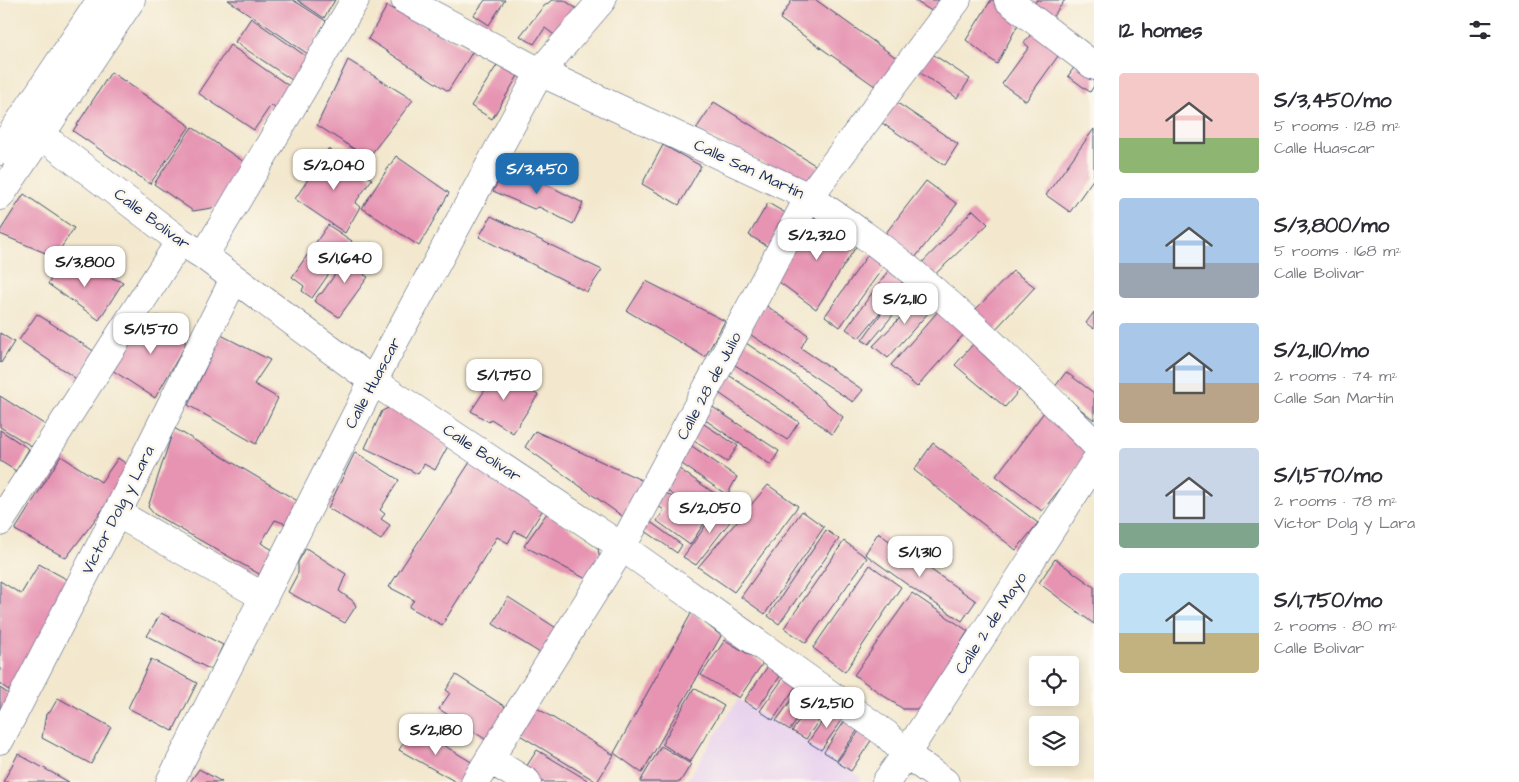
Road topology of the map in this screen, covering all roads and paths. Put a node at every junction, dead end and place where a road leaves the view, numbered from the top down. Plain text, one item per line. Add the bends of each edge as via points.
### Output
1 (101, 0) edge
2 (131, 0) edge
3 (355, 0) edge
4 (405, 0) edge
5 (602, 0) edge
6 (957, 0) edge
7 (1008, 0) edge
8 (1094, 66) edge
9 (540, 72) junction
10 (31, 128) junction
11 (0, 152) edge
12 (0, 196) edge
13 (810, 197) junction
14 (180, 241) junction
15 (204, 256) junction
16 (234, 279) junction
17 (372, 381) junction
18 (1094, 443) edge
19 (1094, 463) edge
20 (117, 513) junction
21 (0, 522) edge
22 (622, 547) junction
23 (264, 597) junction
24 (0, 740) edge
25 (906, 754) junction
26 (489, 758) junction
27 (170, 782) edge
28 (475, 782) edge
29 (526, 782) edge
30 (886, 782) edge
31 (945, 782) edge

1 - 10 street
2 - 10 street
3 - 15 street
4 - 9 street, Calle San Martín
5 - 9 street, Calle Huascar
6 - 13 street, Calle 28 de Julio
7 - 8 street
9 - 13 street, Calle San Martín
9 - 17 street, Calle Huascar
10 - 11 street
10 - 12 street
10 - 14 street, Calle Bolivar
13 - 18 street, Calle San Martín via 916,275
13 - 22 street, Calle 28 de Julio
14 - 15 street, Calle Bolivar
14 - 21 street
15 - 16 street, Calle Bolivar
16 - 17 street, Calle Bolivar
16 - 20 street, Víctor Dolg y Lara
17 - 22 street, Calle Bolivar
17 - 23 street, Calle Huascar
19 - 25 street, Calle 2 de Mayo
20 - 23 street
20 - 24 street, Víctor Dolg y Lara
22 - 25 street, Calle Bolivar via 886,734
22 - 26 street, Calle 28 de Julio
23 - 27 street, Calle Huascar
25 - 30 street, Calle 2 de Mayo
25 - 31 street, Calle Bolivar
26 - 28 street, Calle 28 de Julio
26 - 29 street

